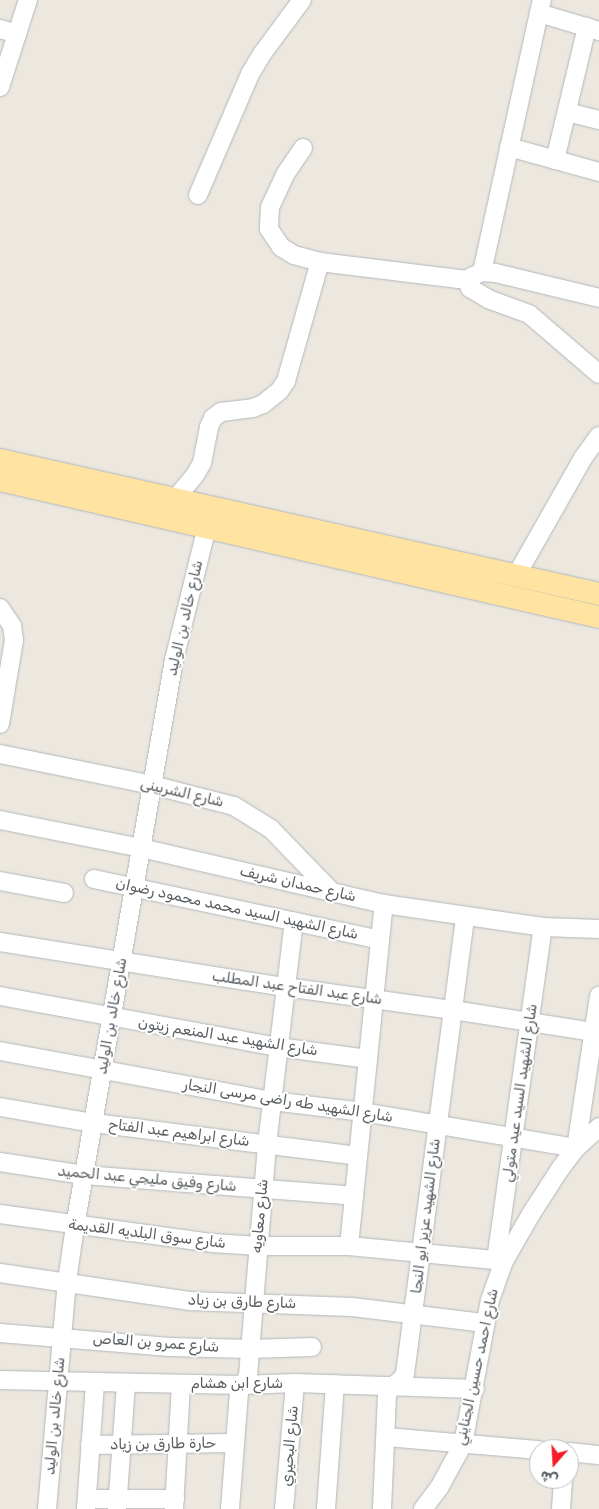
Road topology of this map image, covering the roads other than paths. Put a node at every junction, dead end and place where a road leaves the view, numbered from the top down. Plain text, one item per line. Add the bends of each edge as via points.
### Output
1 (28, 0) edge
2 (302, 0) edge
3 (541, 6) edge
4 (593, 29) edge
5 (8, 31) edge
6 (0, 88) edge
7 (567, 112) junction
8 (599, 120) edge
9 (509, 146) junction
10 (303, 148) dead end
11 (555, 160) junction
12 (599, 172) edge
13 (198, 195) dead end
14 (318, 265) junction
15 (475, 276) junction
16 (599, 298) edge
17 (599, 374) edge
18 (599, 436) edge
19 (0, 460) edge
20 (0, 480) edge
21 (175, 500) junction
22 (147, 503) junction
23 (207, 527) junction
24 (516, 576) junction
25 (599, 594) edge
26 (0, 608) edge
27 (599, 616) edge
28 (5, 663) edge
29 (0, 724) edge
30 (0, 754) edge
31 (152, 785) junction
32 (0, 820) edge
33 (141, 848) junction
34 (94, 879) dead end
35 (0, 881) edge
36 (134, 887) junction
37 (64, 893) dead end
38 (333, 893) junction
39 (384, 904) junction
40 (465, 916) junction
41 (294, 922) junction
42 (543, 927) junction
43 (599, 929) edge
44 (380, 940) junction
45 (0, 942) edge
46 (122, 961) junction
47 (286, 987) junction
48 (0, 996) edge
49 (599, 996) edge
50 (374, 999) junction
51 (453, 1010) junction
52 (113, 1018) junction
53 (530, 1022) junction
54 (594, 1032) junction
55 (278, 1047) junction
56 (0, 1051) edge
57 (368, 1059) junction
58 (103, 1071) junction
59 (272, 1101) junction
60 (0, 1107) edge
61 (362, 1112) junction
62 (94, 1123) junction
63 (438, 1124) junction
64 (599, 1126) edge
65 (514, 1136) junction
66 (267, 1144) junction
67 (576, 1148) junction
68 (358, 1156) junction
69 (0, 1162) edge
70 (84, 1175) junction
71 (263, 1189) junction
72 (354, 1196) junction
73 (0, 1214) edge
74 (75, 1226) junction
75 (258, 1246) junction
76 (349, 1246) junction
77 (421, 1253) junction
78 (500, 1260) junction
79 (0, 1272) edge
80 (67, 1281) junction
81 (253, 1304) junction
82 (413, 1314) junction
83 (485, 1323) junction
84 (0, 1333) edge
85 (62, 1336) junction
86 (312, 1347) dead end
87 (250, 1349) junction
88 (0, 1380) edge
89 (59, 1381) junction
90 (95, 1382) junction
91 (126, 1383) junction
92 (295, 1383) junction
93 (181, 1384) junction
94 (335, 1384) junction
95 (242, 1385) junction
96 (393, 1385) junction
97 (475, 1388) junction
98 (386, 1437) junction
99 (235, 1443) junction
100 (122, 1444) junction
101 (178, 1444) junction
102 (463, 1444) junction
103 (90, 1445) junction
104 (529, 1449) edge
105 (562, 1489) edge
106 (86, 1504) edge
107 (118, 1504) edge
108 (174, 1504) edge
109 (46, 1509) edge
110 (230, 1509) edge
111 (284, 1509) edge
112 (326, 1509) edge
113 (382, 1509) edge
114 (422, 1509) edge
115 (561, 1509) edge

1 - 5 street
2 - 13 street via 250,74
3 - 4 street
3 - 9 street
4 - 7 street
5 - 6 street
7 - 8 street
7 - 11 street
9 - 11 street
9 - 15 street
10 - 14 street via 276,191 268,222 272,236 281,248
11 - 12 street
14 - 15 street
14 - 21 street via 286,381 263,404 221,412 213,418 202,463
15 - 16 street via 496,272
15 - 17 street via 470,288 488,299 529,314
18 - 24 street via 583,458
19 - 22 main road
20 - 22 main road
21 - 22 main road
21 - 24 main road
22 - 23 main road
23 - 27 main road
23 - 31 street, شارع خالد بن الوليد via 174,660
24 - 25 main road
26 - 28 street via 13,633
28 - 29 street
30 - 31 street, شارع الشربينى
31 - 33 street, شارع خالد بن الوليد
31 - 38 street, شارع الشربينى via 220,801 247,812 271,829
32 - 33 street, شارع حمدان شريف
33 - 36 street, شارع خالد بن الوليد
33 - 38 street, شارع حمدان شريف
34 - 36 street, شارع الشهيد السيد محمد محمود رضوان
35 - 37 street
36 - 41 street, شارع الشهيد السيد محمد محمود رضوان
36 - 46 street, شارع خالد بن الوليد
38 - 39 street, شارع حمدان شريف
39 - 40 street, شارع حمدان شريف
39 - 44 street
40 - 42 street, شارع حمدان شريف
40 - 51 street, شارع الشهيد عزيز ابو النجا
41 - 44 street, شارع الشهيد السيد محمد محمود رضوان
41 - 47 street, شارع معاويه
42 - 43 street, شارع حمدان شريف
42 - 53 street, شارع الشهيد السيد عيد متولي
44 - 50 street
45 - 46 street, شارع عبد الفتاح عبد المطلب
46 - 47 street, شارع عبد الفتاح عبد المطلب
46 - 52 street, شارع خالد بن الوليد
47 - 50 street, شارع عبد الفتاح عبد المطلب
47 - 55 street, شارع معاويه
48 - 52 street, شارع الشهيد عبد المنعم زيتون
49 - 54 street
50 - 51 street, شارع عبد الفتاح عبد المطلب
50 - 57 street
51 - 53 street, شارع عبد الفتاح عبد المطلب
51 - 63 street, شارع الشهيد عزيز ابو النجا
52 - 55 street, شارع الشهيد عبد المنعم زيتون
52 - 58 street, شارع خالد بن الوليد
53 - 54 street, شارع عبد الفتاح عبد المطلب
53 - 65 street, شارع الشهيد السيد عيد متولي
54 - 67 street
55 - 57 street, شارع الشهيد عبد المنعم زيتون
55 - 59 street, شارع معاويه
56 - 58 street, شارع الشهيد طه راضى مرسى النجار
57 - 61 street
58 - 59 street, شارع الشهيد طه راضى مرسى النجار
58 - 62 street, شارع خالد بن الوليد
59 - 61 street, شارع الشهيد طه راضى مرسى النجار
59 - 66 street, شارع معاويه
60 - 62 street, شارع ابراهيم عبد الفتاح
61 - 63 street, شارع الشهيد طه راضى مرسى النجار
61 - 68 street
62 - 66 street, شارع ابراهيم عبد الفتاح
62 - 70 street, شارع خالد بن الوليد
63 - 65 street, شارع الشهيد طه راضى مرسى النجار
63 - 77 street, شارع الشهيد عزيز ابو النجا
64 - 67 street, شارع احمد حسين الجنايني
65 - 67 street, شارع الشهيد طه راضى مرسى النجار
65 - 78 street, شارع الشهيد السيد عيد متولي
66 - 68 street, شارع ابراهيم عبد الفتاح
66 - 71 street, شارع معاويه
67 - 78 street, شارع احمد حسين الجنايني
68 - 72 street
69 - 70 street, شارع وفيق مليجي عبد الحميد
70 - 71 street, شارع وفيق مليجي عبد الحميد
70 - 74 street, شارع خالد بن الوليد
71 - 72 street, شارع وفيق مليجي عبد الحميد
71 - 75 street, شارع معاويه
72 - 76 street
73 - 74 street, شارع سوق البلديه القديمة
74 - 75 street, شارع سوق البلديه القديمة
74 - 80 street, شارع خالد بن الوليد
75 - 76 street, شارع سوق البلديه القديمة
75 - 81 street, شارع معاويه
76 - 77 street, شارع سوق البلديه القديمة
77 - 78 street, شارع سوق البلديه القديمة
77 - 82 street, شارع الشهيد عزيز ابو النجا
78 - 83 street, شارع احمد حسين الجنايني
79 - 80 street, شارع طارق بن زياد
80 - 81 street, شارع طارق بن زياد via 189,1301
80 - 85 street, شارع خالد بن الوليد
81 - 82 street, شارع طارق بن زياد via 307,1304
81 - 87 street, شارع معاويه
82 - 83 street, شارع طارق بن زياد
82 - 96 street, شارع الشهيد عزيز ابو النجا via 405,1374
83 - 97 street, شارع احمد حسين الجنايني
84 - 85 street, شارع عمرو بن العاص
85 - 87 street, شارع عمرو بن العاص via 169,1346
85 - 89 street, شارع خالد بن الوليد
86 - 87 street, شارع عمرو بن العاص
87 - 95 street, شارع معاويه via 248,1376
88 - 89 street, شارع ابن هشام
89 - 90 street, شارع ابن هشام
89 - 109 street, شارع خالد بن الوليد
90 - 91 street, شارع ابن هشام
90 - 103 street
91 - 93 street, شارع ابن هشام
91 - 100 street
92 - 94 street, شارع ابن هشام
92 - 95 street, شارع ابن هشام
92 - 111 street, شارع البحيري
93 - 95 street, شارع ابن هشام
93 - 101 street
94 - 96 street, شارع ابن هشام
94 - 112 street
95 - 99 street, شارع معاويه
96 - 97 street, شارع ابن هشام
96 - 98 street, شارع الشهيد عزيز ابو النجا via 387,1395
97 - 102 street, شارع احمد حسين الجنايني
98 - 102 street
98 - 113 street, شارع الشهيد عزيز ابو النجا
99 - 101 street, حارة طارق بن زياد
99 - 110 street, شارع معاويه
100 - 101 street, حارة طارق بن زياد
100 - 103 street, حارة طارق بن زياد
100 - 107 street
101 - 108 street
102 - 104 street
102 - 114 street, شارع احمد حسين الجنايني via 444,1481
103 - 106 street
105 - 115 street
106 - 107 street
107 - 108 street

